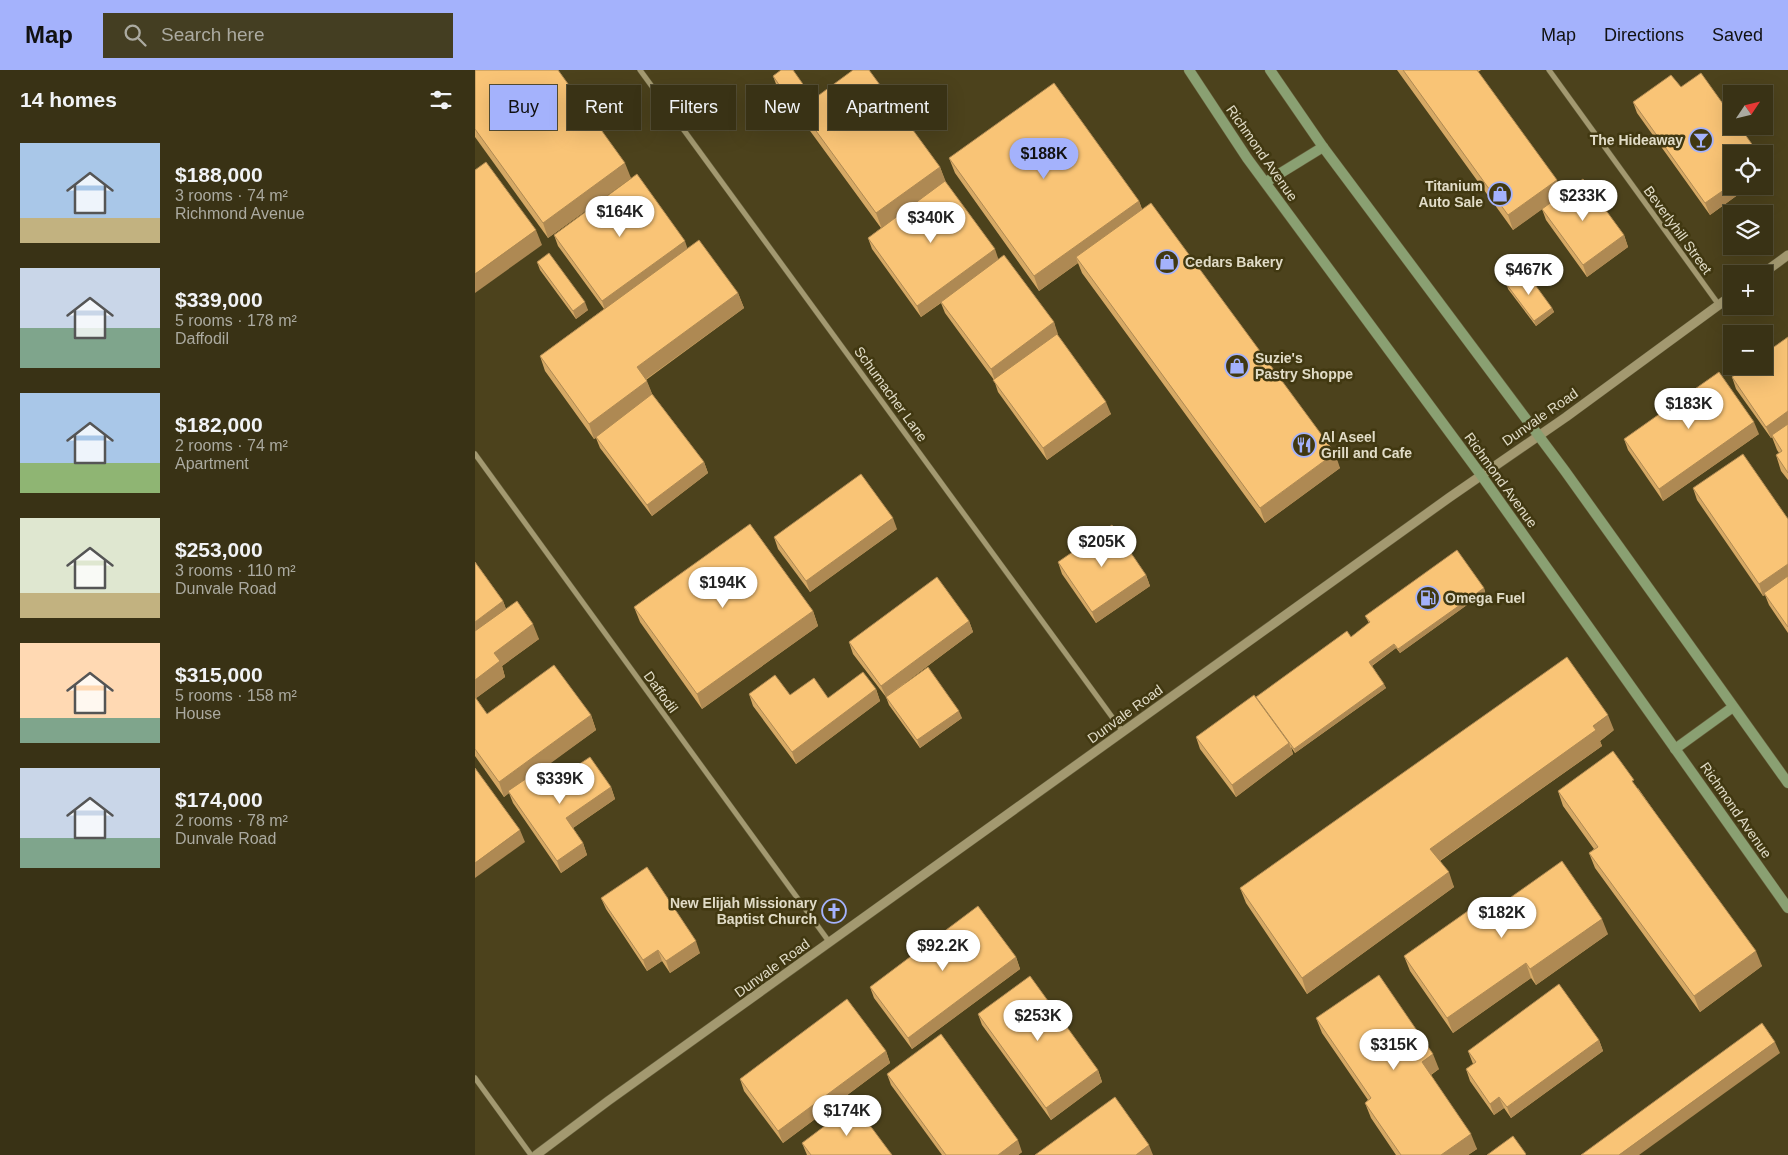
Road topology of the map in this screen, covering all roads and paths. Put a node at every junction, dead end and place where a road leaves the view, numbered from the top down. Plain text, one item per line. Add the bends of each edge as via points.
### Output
1 (640, 70) edge
2 (1189, 70) edge
3 (1270, 70) edge
4 (1549, 70) edge
5 (1323, 146) junction
6 (1265, 182) junction
7 (1788, 255) edge
8 (1773, 266) edge
9 (1723, 302) edge
10 (1719, 305) junction
11 (1538, 436) junction
12 (475, 454) edge
13 (1481, 475) junction
14 (1733, 707) junction
15 (1123, 733) junction
16 (1675, 749) junction
17 (1788, 784) edge
18 (1788, 908) edge
19 (830, 943) junction
20 (475, 1078) edge
21 (531, 1155) edge
22 (536, 1155) edge

1 - 15 street, Schumacher Lane
2 - 6 main road, Richmond Avenue
3 - 5 main road
4 - 10 street, Beverlyhill Street
5 - 6 main road
5 - 11 main road
6 - 13 main road, Richmond Avenue
7 - 8 street
9 - 10 street, Dunvale Road
10 - 11 street, Dunvale Road
11 - 13 street, Dunvale Road
11 - 14 main road
12 - 19 street, Daffodil
13 - 15 street, Dunvale Road
13 - 16 main road, Richmond Avenue
14 - 16 main road
14 - 17 main road
15 - 19 street, Dunvale Road
16 - 18 main road, Richmond Avenue
19 - 22 street, Dunvale Road
20 - 21 street

